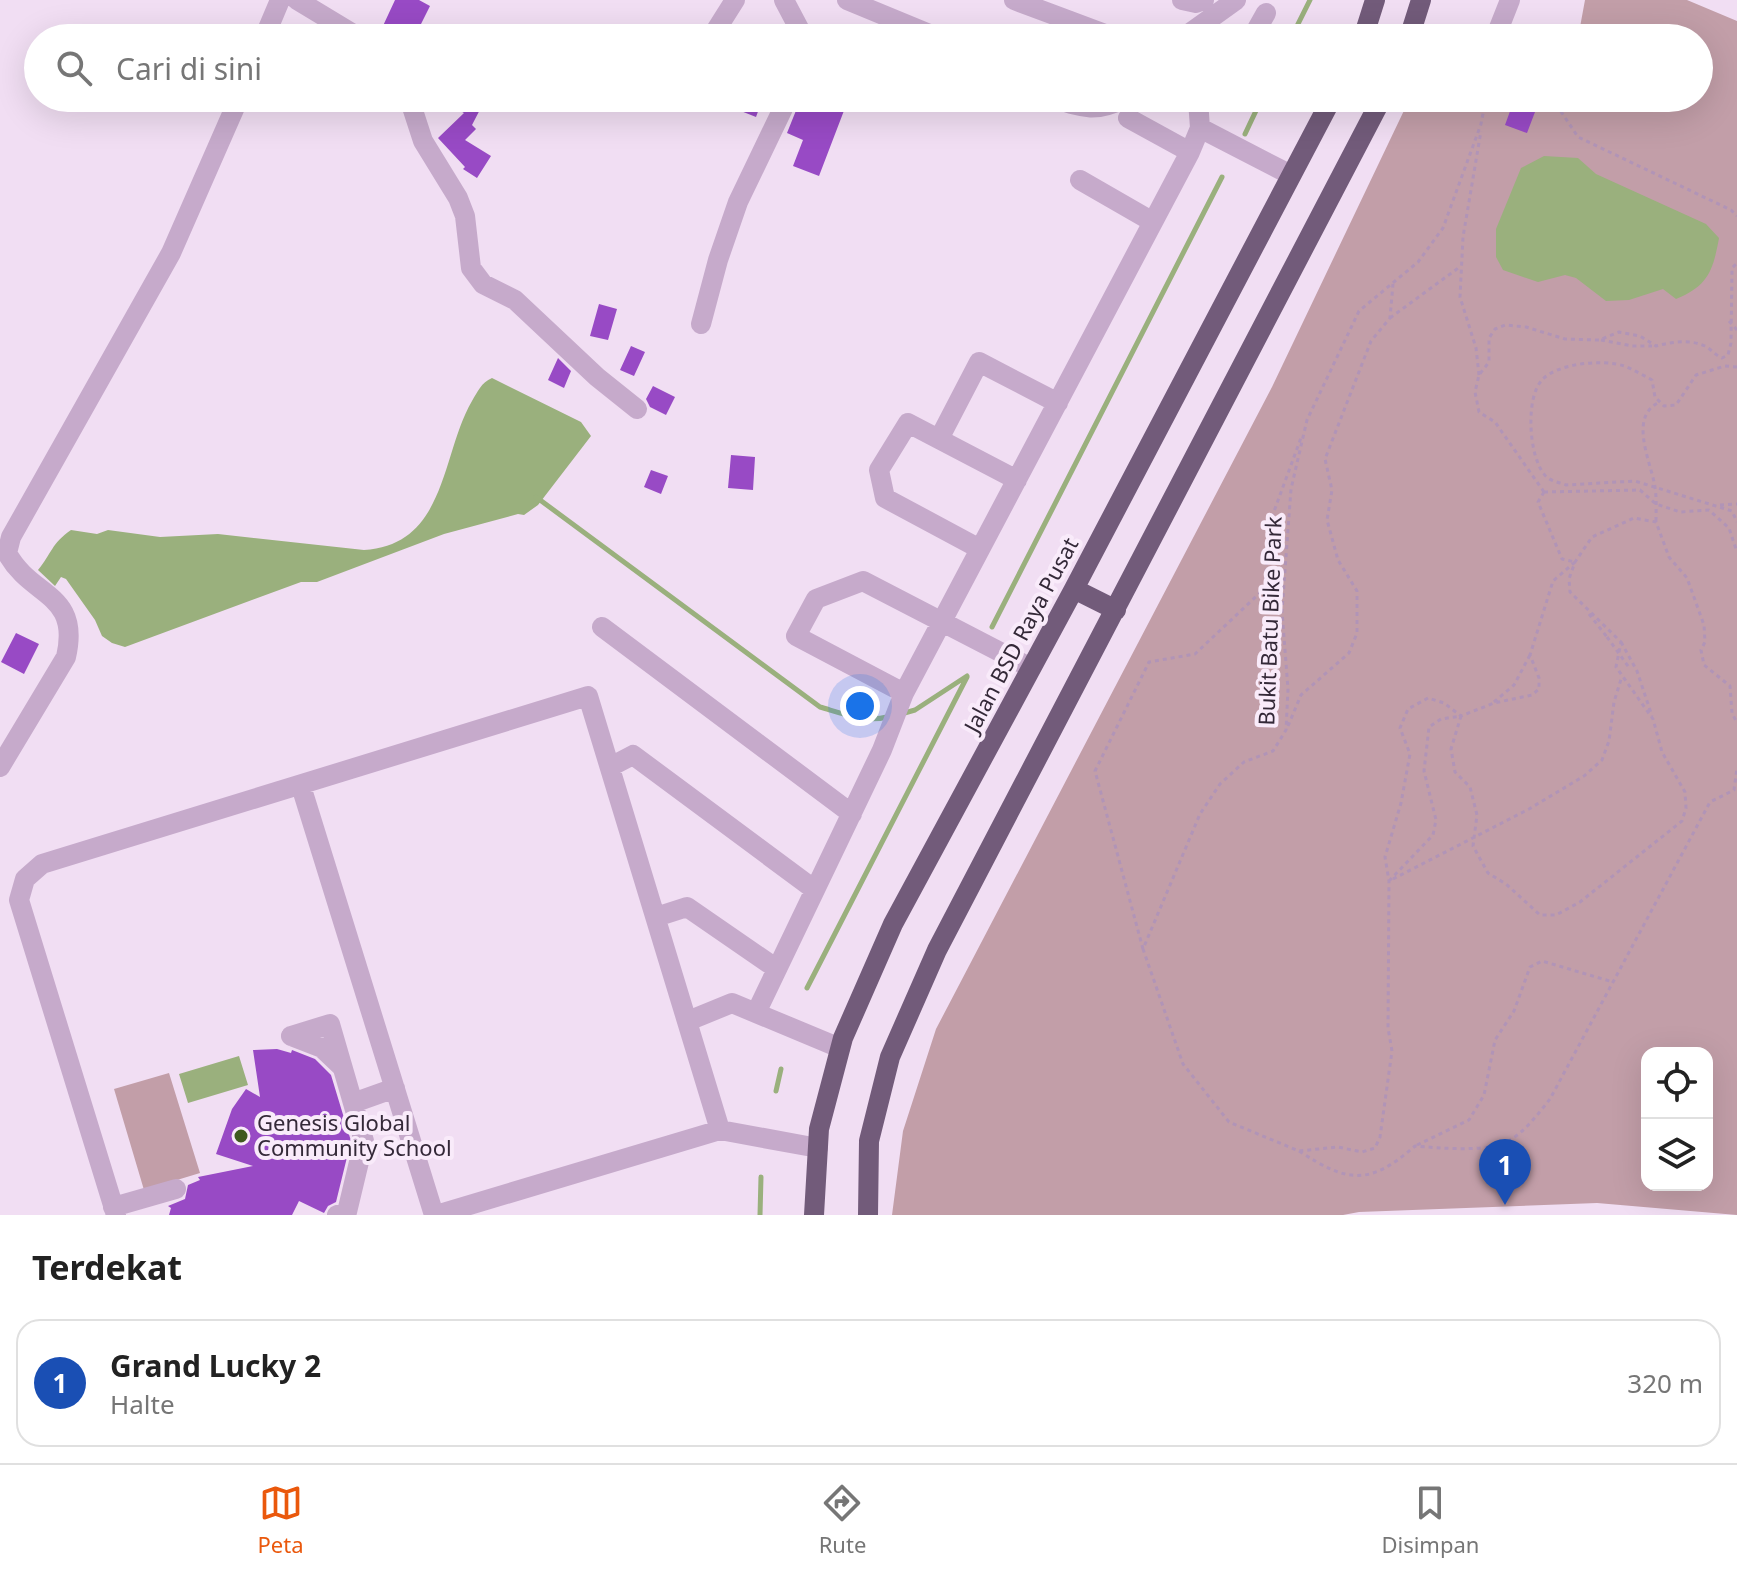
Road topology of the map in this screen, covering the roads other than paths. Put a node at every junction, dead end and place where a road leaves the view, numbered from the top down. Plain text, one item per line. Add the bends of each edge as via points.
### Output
1 (280, 0) edge
2 (297, 0) edge
3 (735, 0) edge
4 (784, 0) edge
5 (1014, 0) edge
6 (1236, 0) edge
7 (1375, 0) edge
8 (1421, 0) edge
9 (1510, 0) edge
10 (851, 3) edge
11 (1266, 13) dead end
12 (270, 24) edge
13 (337, 24) edge
14 (720, 24) edge
15 (797, 24) edge
16 (904, 24) edge
17 (1078, 24) edge
18 (1203, 24) edge
19 (1260, 24) edge
20 (1367, 24) edge
21 (1413, 24) edge
22 (1501, 24) edge
23 (233, 112) edge
24 (414, 112) edge
25 (781, 112) edge
26 (1132, 112) edge
27 (1199, 112) edge
28 (1325, 112) edge
29 (1375, 112) edge
30 (1200, 128) junction
31 (1190, 152) junction
32 (1291, 175) junction
33 (1080, 180) dead end
34 (1153, 222) junction
35 (701, 324) dead end
36 (1058, 403) junction
37 (637, 409) dead end
38 (939, 439) junction
39 (1017, 480) junction
40 (980, 549) junction
41 (1074, 589) junction
42 (1116, 610) junction
43 (941, 622) junction
44 (602, 627) dead end
45 (1031, 668) junction
46 (902, 698) junction
47 (0, 767) edge
48 (610, 767) junction
49 (301, 786) junction
50 (852, 814) junction
51 (815, 890) junction
52 (656, 917) junction
53 (777, 969) junction
54 (756, 1013) junction
55 (688, 1021) junction
56 (840, 1048) junction
57 (343, 1068) dead end
58 (395, 1088) junction
59 (353, 1103) junction
60 (720, 1130) junction
61 (818, 1148) junction
62 (176, 1189) dead end
63 (144, 1207) edge
64 (115, 1211) edge
65 (337, 1215) edge
66 (435, 1215) edge
67 (814, 1215) edge
68 (868, 1215) edge

1 - 12 street
2 - 13 street
3 - 14 street
4 - 15 street
5 - 17 street
6 - 18 street
7 - 20 main road
8 - 21 main road
9 - 22 street
10 - 16 street
11 - 19 street
23 - 47 street via 171,253 11,537 7,553 15,568 59,604 70,637 66,657
24 - 37 street via 423,141 465,216 474,276 515,300
25 - 35 street via 738,202
26 - 31 street
27 - 30 street
28 - 32 main road, Jalan BSD Raya Pusat
29 - 42 main road
30 - 31 street
30 - 32 street
31 - 34 street
32 - 41 main road, Jalan BSD Raya Pusat
33 - 34 street
34 - 36 street
36 - 38 street via 979,362
36 - 39 street
38 - 39 street
38 - 40 street via 908,423 879,470 885,498
39 - 40 street
40 - 43 street
41 - 42 main road
41 - 45 main road, Jalan BSD Raya Pusat
42 - 68 main road via 937,950 890,1057 869,1141
43 - 45 street
43 - 46 street
43 - 46 street via 863,581 816,599 796,636
44 - 50 street
45 - 56 main road, Jalan BSD Raya Pusat via 893,924
46 - 50 street
48 - 49 street via 588,696
48 - 51 street via 633,755
48 - 52 street
49 - 58 street
49 - 64 street via 42,864 25,879 19,900
50 - 51 street
51 - 53 street
52 - 53 street via 687,907
52 - 55 street
53 - 54 street
54 - 55 street via 732,1003
54 - 56 street
55 - 60 street
56 - 61 main road, Jalan BSD Raya Pusat
57 - 59 street
58 - 59 street
58 - 66 street
59 - 65 street via 364,1141 347,1212
60 - 61 street
60 - 66 street
61 - 67 main road, Jalan BSD Raya Pusat
62 - 63 street
63 - 64 street

